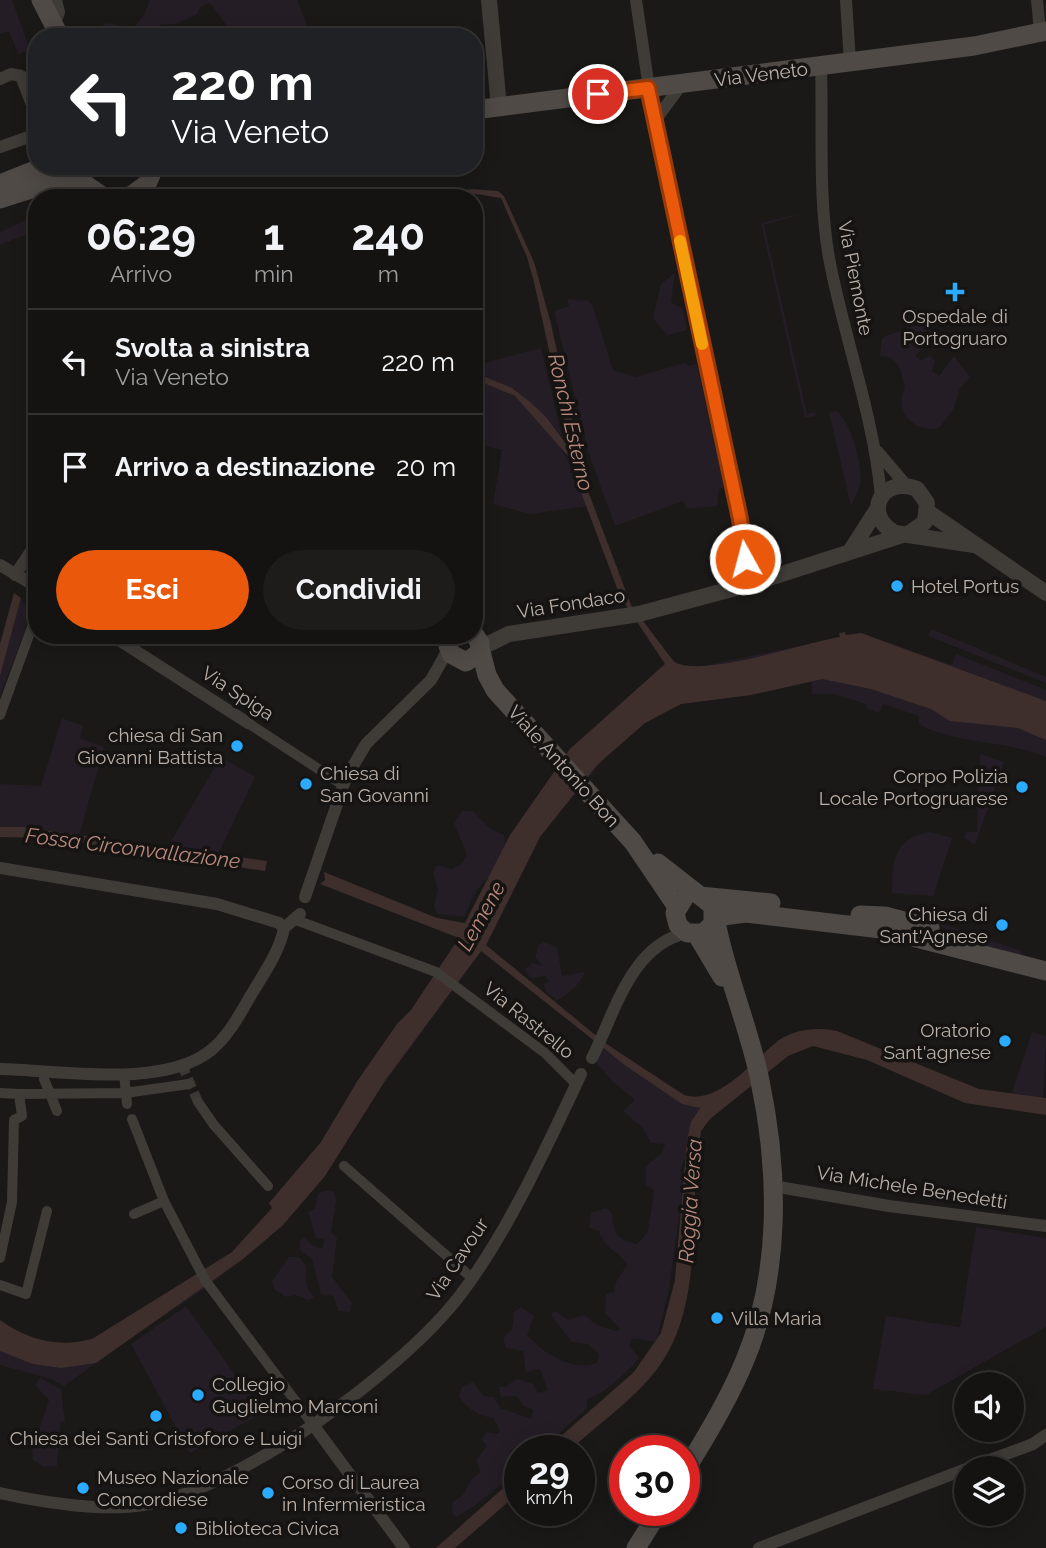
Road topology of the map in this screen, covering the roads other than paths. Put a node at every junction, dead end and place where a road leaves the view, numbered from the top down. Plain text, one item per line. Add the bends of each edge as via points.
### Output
1 (41, 0) edge
2 (56, 0) edge
3 (489, 0) edge
4 (636, 0) edge
5 (846, 0) edge
6 (1037, 0) edge
7 (55, 28) edge
8 (58, 28) edge
9 (1043, 32) edge
10 (850, 62) junction
11 (821, 66) junction
12 (0, 79) edge
13 (682, 84) junction
14 (648, 88) junction
15 (28, 96) edge
16 (499, 107) junction
17 (483, 109) edge
18 (654, 122) junction
19 (28, 137) edge
20 (0, 147) edge
21 (28, 173) edge
22 (81, 175) edge
23 (0, 184) edge
24 (31, 189) edge
25 (96, 189) edge
26 (28, 190) edge
27 (0, 199) edge
28 (877, 451) junction
29 (906, 485) junction
30 (880, 503) junction
31 (928, 512) junction
32 (906, 534) junction
33 (974, 545) junction
34 (850, 550) junction
35 (28, 556) edge
36 (0, 565) edge
37 (15, 575) junction
38 (28, 582) edge
39 (754, 583) junction
40 (1046, 593) edge
41 (483, 637) edge
42 (28, 638) edge
43 (125, 644) edge
44 (475, 644) edge
45 (478, 644) edge
46 (450, 645) edge
47 (495, 690) junction
48 (0, 715) edge
49 (248, 723) joint
50 (344, 785) junction
51 (633, 842) junction
52 (0, 868) edge
53 (698, 896) junction
54 (305, 897) dead end
55 (677, 907) junction
56 (298, 917) joint
57 (715, 917) junction
58 (284, 928) junction
59 (692, 934) junction
60 (988, 954) junction
61 (1046, 971) edge
62 (738, 1009) junction
63 (592, 1058) dead end
64 (0, 1069) edge
65 (124, 1074) junction
66 (44, 1079) dead end
67 (579, 1079) joint
68 (189, 1084) dead end
69 (0, 1093) edge
70 (19, 1094) junction
71 (50, 1096) junction
72 (126, 1099) junction
73 (198, 1102) tunnel mouth
74 (57, 1111) dead end
75 (132, 1119) dead end
76 (344, 1166) dead end
77 (268, 1186) dead end
78 (773, 1186) junction
79 (164, 1200) junction
80 (47, 1211) dead end
81 (134, 1214) dead end
82 (1046, 1226) edge
83 (0, 1258) edge
84 (472, 1278) junction
85 (0, 1285) edge
86 (314, 1426) junction
87 (1046, 1435) edge
88 (700, 1446) edge
89 (1001, 1456) edge
90 (954, 1474) edge
91 (0, 1493) edge
92 (650, 1526) edge
93 (404, 1548) edge
94 (636, 1548) edge
95 (759, 1548) edge

1 - 7 main road
2 - 8 street
3 - 16 street
4 - 14 street
5 - 10 street
6 - 9 street
9 - 10 main road, Via Veneto
10 - 11 main road, Via Veneto
11 - 13 main road, Via Veneto
11 - 28 street, Via Piemonte via 827,240
12 - 15 street via 20,76
13 - 14 main road, Via Veneto
13 - 18 street
14 - 16 main road, Via Veneto
14 - 18 street
16 - 17 main road, Via Veneto
18 - 39 street via 745,559
19 - 20 street
21 - 23 main road
22 - 24 main road
22 - 25 main road
26 - 27 main road
28 - 29 street, Via Piemonte
28 - 30 street, Via Piemonte
29 - 30 street via 892,487
29 - 31 street via 921,493
30 - 32 street via 882,524
30 - 34 street
31 - 32 street via 920,528
31 - 33 street
32 - 33 street
32 - 34 street, Via Fondaco
33 - 40 street
34 - 39 street, Via Fondaco
35 - 37 street
36 - 37 street
37 - 38 street
39 - 41 street, Via Fondaco via 635,615
42 - 48 street
43 - 49 street, Via Spiga
44 - 46 main road via 471,661
45 - 47 main road, Viale Antonio Bon
46 - 47 main road, Viale Antonio Bon
46 - 50 street via 431,680 366,744
47 - 51 main road, Viale Antonio Bon
49 - 50 street, Via Spiga
50 - 54 street
51 - 53 main road, Viale Antonio Bon
51 - 55 main road, Viale Antonio Bon
52 - 58 street via 232,907
53 - 55 main road via 684,898
53 - 57 main road via 709,902
53 - 60 main road via 885,916 933,929
55 - 59 main road via 675,919
56 - 58 street
56 - 67 street, Via Rastrello via 436,972
57 - 59 main road via 709,929
57 - 60 main road via 747,912 834,922
57 - 62 main road
58 - 65 street via 234,1024 210,1051 177,1066
59 - 62 main road
59 - 63 street via 663,942 636,970
60 - 61 main road
62 - 78 main road via 760,1079
64 - 65 street
65 - 72 street
66 - 71 street
67 - 84 street, Via Cavour via 518,1200
68 - 72 street
69 - 70 street
70 - 71 street
70 - 83 street via 22,1116 14,1120 15,1202
71 - 72 street
71 - 74 street
73 - 77 street
75 - 79 street
76 - 84 street
78 - 82 street, Via Michele Benedetti
78 - 88 main road via 767,1276 746,1359
79 - 81 street
79 - 86 street via 208,1286
80 - 85 street via 26,1294
84 - 86 street, Via Cavour via 428,1332
86 - 91 street, Via Cavour via 204,1485 145,1505 66,1504
86 - 93 street
87 - 89 street
90 - 95 street
92 - 94 main road

